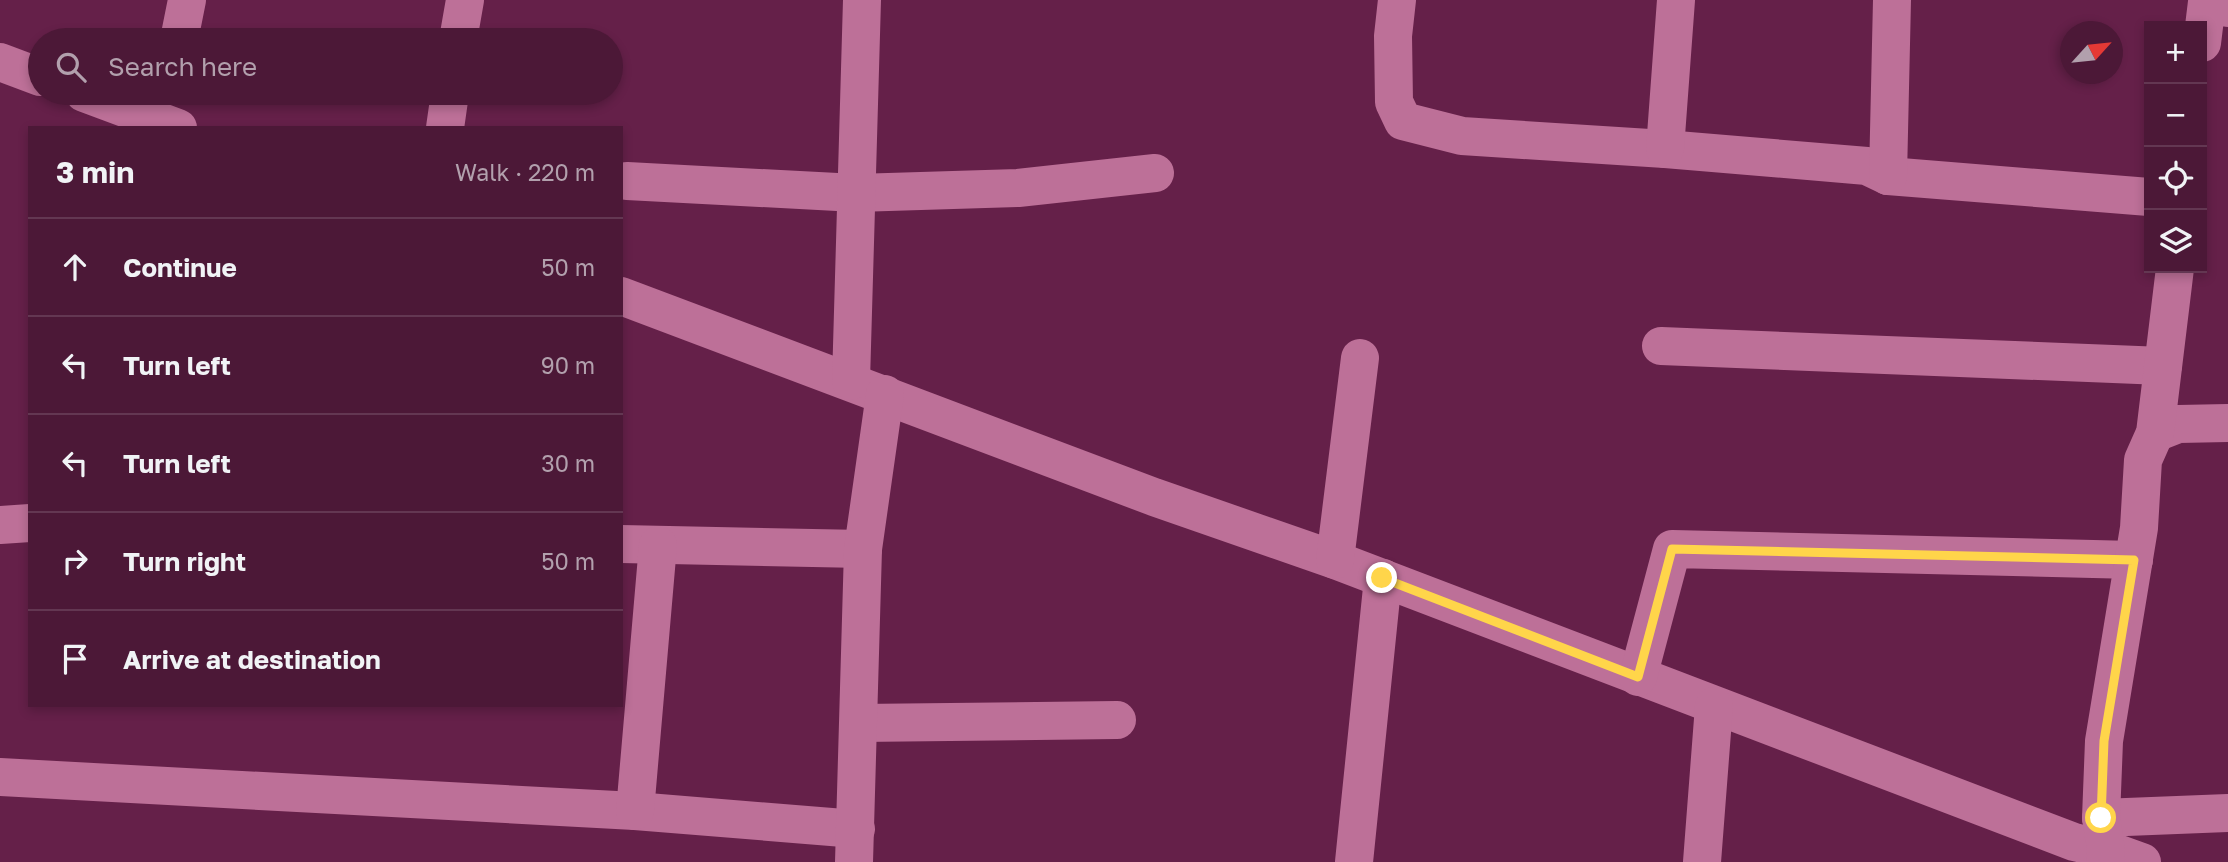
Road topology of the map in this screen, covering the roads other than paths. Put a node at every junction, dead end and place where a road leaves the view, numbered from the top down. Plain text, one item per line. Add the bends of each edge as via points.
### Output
1 (187, 0) edge
2 (465, 0) edge
3 (862, 0) edge
4 (1397, 0) edge
5 (1676, 0) edge
6 (1892, 0) edge
7 (2214, 3) edge
8 (2207, 26) edge
9 (181, 28) edge
10 (460, 28) edge
11 (0, 62) edge
12 (28, 72) edge
13 (125, 105) edge
14 (448, 105) edge
15 (167, 117) edge
16 (445, 126) edge
17 (1665, 149) junction
18 (1155, 173) dead end
19 (1888, 176) junction
20 (626, 181) dead end
21 (856, 193) junction
22 (2144, 197) edge
23 (2174, 273) edge
24 (623, 297) edge
25 (1661, 346) dead end
26 (1360, 359) dead end
27 (2163, 366) junction
28 (868, 388) junction
29 (2228, 423) edge
30 (2155, 433) junction
31 (28, 523) edge
32 (0, 525) edge
33 (640, 545) edge
34 (863, 549) junction
35 (1335, 560) junction
36 (2134, 560) junction
37 (1382, 578) junction
38 (1638, 677) junction
39 (1714, 706) junction
40 (1117, 720) dead end
41 (859, 723) junction
42 (0, 777) edge
43 (635, 811) junction
44 (2228, 813) edge
45 (2104, 843) edge
46 (855, 846) edge
47 (1354, 862) edge
48 (1702, 862) edge
49 (2141, 862) edge

1 - 9 street
2 - 10 street
3 - 21 street
4 - 17 street via 1394,102 1404,121 1462,136
5 - 17 street
6 - 19 street
7 - 8 street
11 - 12 street
13 - 15 street
14 - 16 street
17 - 19 street via 1867,166
18 - 21 street via 1018,188
19 - 22 street
20 - 21 street
21 - 28 street
23 - 27 street
24 - 28 street
25 - 27 street
26 - 35 street
27 - 30 street
28 - 34 street
28 - 35 street
29 - 30 street via 2178,424
30 - 36 street via 2143,460
31 - 32 street
33 - 34 street
33 - 43 street
34 - 41 street
35 - 37 street
36 - 38 street via 1672,549
36 - 45 street via 2104,741
37 - 38 street
37 - 47 street
38 - 39 street
39 - 45 street via 2074,842
39 - 48 street
40 - 41 street
41 - 46 street
42 - 43 street
43 - 46 street
44 - 45 street
45 - 49 street

